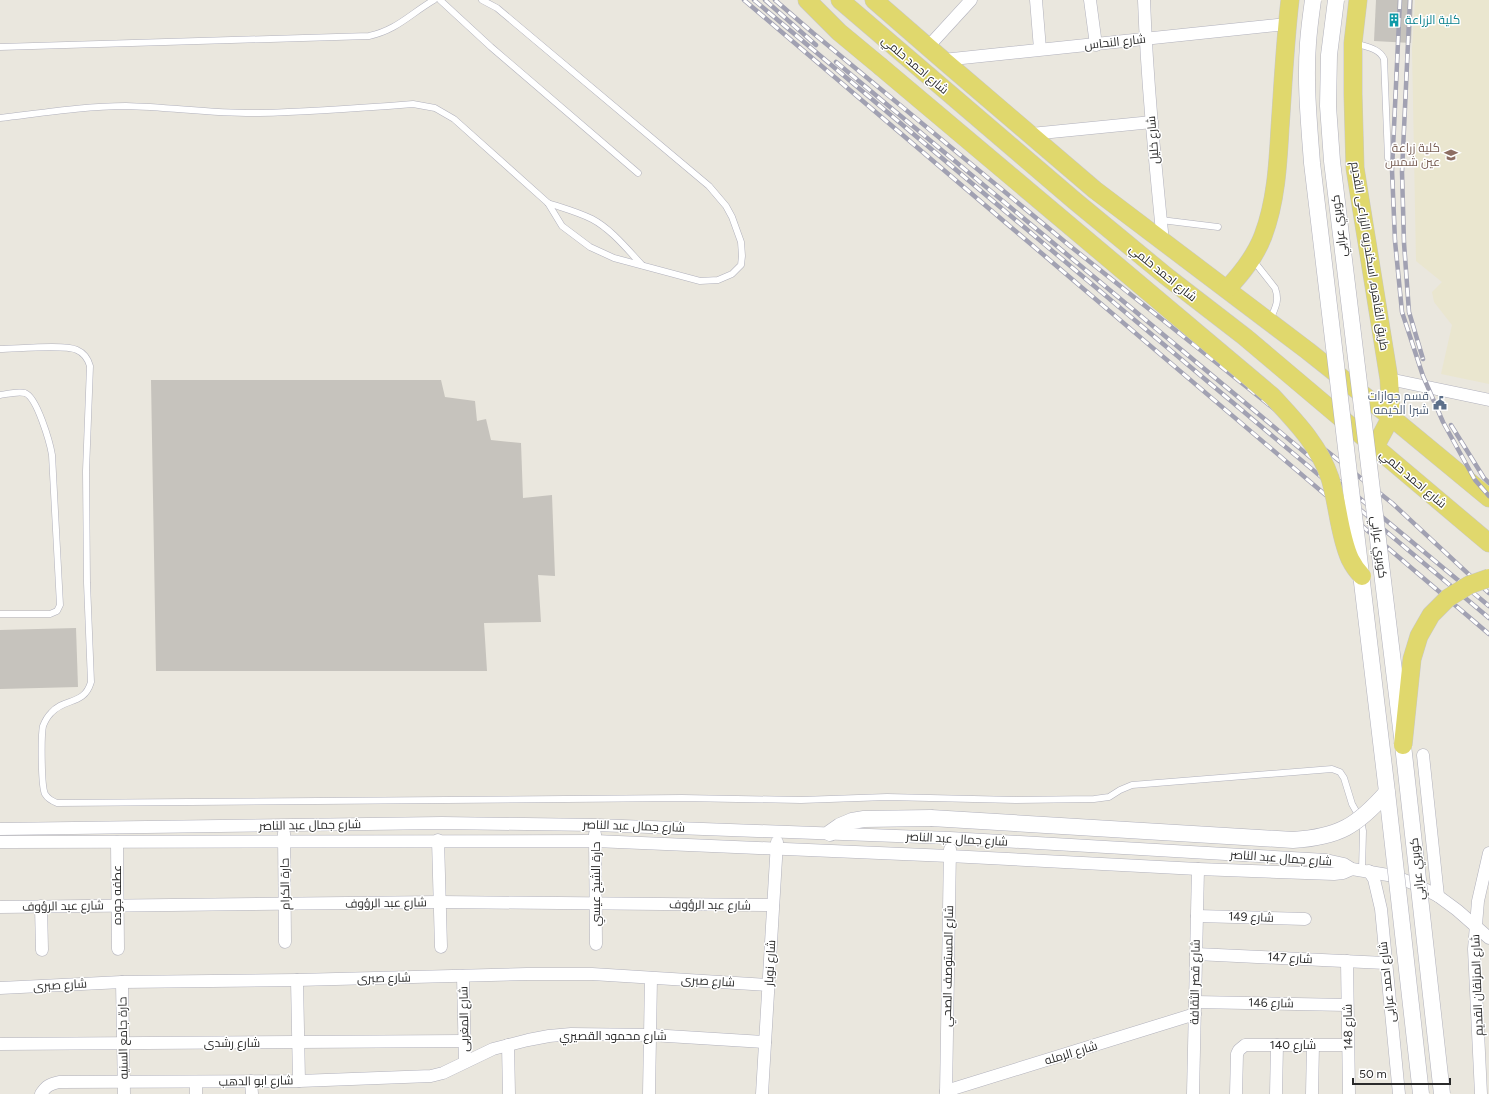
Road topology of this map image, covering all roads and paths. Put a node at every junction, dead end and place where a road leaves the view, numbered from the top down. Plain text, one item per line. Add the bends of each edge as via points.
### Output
1 (433, 0) edge
2 (440, 0) edge
3 (482, 0) edge
4 (807, 0) edge
5 (840, 0) edge
6 (874, 0) edge
7 (971, 0) edge
8 (1036, 0) edge
9 (1090, 0) edge
10 (1144, 0) edge
11 (1290, 0) edge
12 (1313, 0) edge
13 (1336, 0) edge
14 (1358, 0) edge
15 (1288, 24) junction
16 (1145, 39) junction
17 (1353, 43) junction
18 (1096, 45) junction
19 (0, 47) edge
20 (928, 47) junction
21 (1040, 49) junction
22 (942, 60) junction
23 (0, 118) edge
24 (1152, 122) junction
25 (1031, 134) junction
26 (1388, 158) dead end
27 (638, 173) dead end
28 (548, 204) junction
29 (1161, 220) junction
30 (1218, 227) dead end
31 (1163, 242) junction
32 (1252, 259) junction
33 (643, 265) junction
34 (1227, 289) junction
35 (1269, 321) junction
36 (0, 349) edge
37 (1389, 379) junction
38 (0, 396) edge
39 (1489, 400) edge
40 (1391, 417) junction
41 (1375, 447) junction
42 (1489, 498) edge
43 (1489, 544) edge
44 (1362, 576) junction
45 (1489, 578) edge
46 (0, 614) edge
47 (1403, 745) junction
48 (1423, 755) dead end
49 (1387, 792) junction
50 (284, 825) junction
51 (595, 825) junction
52 (0, 829) edge
53 (777, 831) junction
54 (830, 833) junction
55 (950, 838) junction
56 (438, 840) junction
57 (284, 841) junction
58 (596, 841) junction
59 (0, 842) edge
60 (117, 842) junction
61 (776, 849) junction
62 (1489, 853) edge
63 (950, 856) junction
64 (1198, 869) junction
65 (1361, 870) junction
66 (1438, 896) junction
67 (440, 902) junction
68 (285, 904) junction
69 (596, 904) junction
70 (117, 905) junction
71 (773, 905) junction
72 (41, 906) junction
73 (0, 907) edge
74 (1197, 916) junction
75 (1305, 919) dead end
76 (1475, 926) junction
77 (1489, 938) edge
78 (285, 942) dead end
79 (596, 944) dead end
80 (441, 947) dead end
81 (118, 949) dead end
82 (42, 950) dead end
83 (1196, 954) junction
84 (1347, 961) junction
85 (1385, 963) junction
86 (463, 976) junction
87 (651, 978) junction
88 (297, 980) junction
89 (122, 982) junction
90 (768, 984) junction
91 (0, 988) edge
92 (1195, 1002) junction
93 (1347, 1005) junction
94 (1194, 1014) junction
95 (651, 1035) junction
96 (464, 1041) junction
97 (298, 1042) junction
98 (765, 1042) junction
99 (0, 1044) edge
100 (123, 1044) junction
101 (508, 1045) junction
102 (1277, 1045) junction
103 (1313, 1045) junction
104 (1348, 1045) junction
105 (465, 1062) junction
106 (251, 1081) junction
107 (298, 1081) junction
108 (196, 1082) junction
109 (124, 1088) edge
110 (43, 1091) edge
111 (946, 1093) edge
112 (196, 1094) edge
113 (252, 1094) edge
114 (509, 1094) edge
115 (650, 1094) edge
116 (762, 1094) edge
117 (1193, 1094) edge
118 (1236, 1094) edge
119 (1276, 1094) edge
120 (1312, 1094) edge
121 (1348, 1094) edge
122 (1399, 1094) edge
123 (1421, 1094) edge
124 (1442, 1094) edge
125 (1481, 1094) edge

1 - 19 lane via 395,27 369,36
2 - 27 lane
3 - 33 lane via 498,8 709,186 726,206 737,228 742,256 741,265 732,274 718,280 700,281
4 - 44 main road, bridge via 839,32 1272,396 1319,453 1333,489 1346,549 1350,560
5 - 41 main road, شارع احمد حلمي via 1081,206 1166,276 1245,336
6 - 20 main road, شارع احمد حلمي
7 - 20 street
8 - 21 street
9 - 18 street
10 - 16 street, شارع خليل
11 - 15 main road
12 - 44 main road, كوبري عرابي, bridge via 1307,69 1312,163
13 - 47 main road, كوبري عرابي, bridge via 1329,55 1328,106 1332,161
14 - 17 main road, طريق القاهره, اسكندريه الزراعى القديم
15 - 16 street, شارع النحاس
15 - 32 main road via 1275,184 1263,237
16 - 18 street, شارع النحاس
16 - 24 street, شارع خليل
17 - 26 lane via 1376,50 1384,59
17 - 37 main road, طريق القاهره, اسكندريه الزراعى القديم via 1354,168
18 - 21 street, شارع النحاس
20 - 22 main road, شارع احمد حلمي
21 - 22 street, شارع النحاس
22 - 25 main road, شارع احمد حلمي
23 - 28 lane via 98,107 259,113 425,105 454,119
24 - 25 street
24 - 29 street, شارع خليل
25 - 31 main road, شارع احمد حلمي via 1095,190
28 - 33 lane via 593,220
28 - 33 lane via 562,226 590,247 614,258
29 - 30 lane
29 - 31 street, شارع خليل
31 - 34 main road, شارع احمد حلمي
32 - 34 main road
32 - 35 lane via 1276,292 1277,304
34 - 35 main road, شارع احمد حلمي
35 - 40 main road, شارع احمد حلمي
36 - 65 lane via 70,348 81,352 90,366 86,471 91,682 81,699 56,708 44,726 43,786 48,798 57,803 682,798 801,800 887,797 1094,799 1109,797 1132,785 1332,769 1340,772 1344,778 1352,804 1361,820
37 - 39 street
37 - 40 main road, طريق القاهره, اسكندريه الزراعى القديم
38 - 46 lane via 23,393 29,396 40,416 50,446 60,605 57,611 50,614
40 - 41 main road
40 - 42 main road, شارع احمد حلمي
41 - 43 main road, شارع احمد حلمي
44 - 49 main road, كوبري عرابي, bridge
45 - 47 main road, bridge via 1468,585 1448,598 1432,615 1419,636 1412,659
47 - 124 main road, كوبري عرابي, bridge
48 - 66 street
49 - 54 main road, bridge via 1355,823 1336,833 1315,838 1286,839 931,818 864,819 852,821
49 - 123 main road, كوبري عرابي, bridge
50 - 51 street, شارع جمال عبد الناصر
50 - 52 street, شارع جمال عبد الناصر
50 - 57 street, حارة الكرام
51 - 53 street, شارع جمال عبد الناصر
51 - 58 street, حارة الشيخ عيسي
53 - 54 street, شارع جمال عبد الناصر
53 - 61 street, شارع نوبار
54 - 55 street, شارع جمال عبد الناصر
55 - 63 street, شارع المستوصف الصحي
55 - 65 street, شارع جمال عبد الناصر via 1326,860
56 - 57 street, شارع جمال عبد الناصر
56 - 58 street, شارع جمال عبد الناصر
56 - 67 street
57 - 60 street, شارع جمال عبد الناصر
57 - 68 street, حارة الكرام
58 - 61 street, شارع جمال عبد الناصر
58 - 69 street, حارة الشيخ عيسي
59 - 60 street, شارع جمال عبد الناصر
60 - 70 street, عطفه جوده
61 - 63 street, شارع جمال عبد الناصر
61 - 71 street, شارع نوبار
62 - 76 street, شارع المزلقان القديم via 1482,877
63 - 64 street, شارع جمال عبد الناصر
63 - 111 street, شارع المستوصف الصحي
64 - 65 street, شارع جمال عبد الناصر via 1334,874
64 - 74 street, شارع قصر الثقافة
65 - 66 street via 1394,876 1417,884
65 - 85 street, شارع احمد عرابى via 1374,879 1379,899
66 - 76 street
67 - 68 street, شارع عبد الرؤوف
67 - 69 street, شارع عبد الرؤوف
67 - 80 street
68 - 70 street, شارع عبد الرؤوف
68 - 78 street, حارة الكرام
69 - 71 street, شارع عبد الرؤوف
69 - 79 street, حارة الشيخ عيسي
70 - 72 street, شارع عبد الرؤوف
70 - 81 street, عطفه جوده
71 - 90 street, شارع نوبار
72 - 73 street, شارع عبد الرؤوف
72 - 82 street
74 - 75 street, شارع 149
74 - 83 street, شارع قصر الثقافة
76 - 77 street
76 - 125 street, شارع المزلقان القديم via 1474,971
83 - 84 street, شارع 147
83 - 92 street, شارع قصر الثقافة
84 - 85 street, شارع 147
84 - 93 street, شارع 148
85 - 122 street, شارع احمد عرابى
86 - 87 street, شارع صبرى via 592,974
86 - 88 street, شارع صبرى
86 - 96 street, شارع المغربى
87 - 90 street, شارع صبرى
87 - 95 street
88 - 89 street, شارع صبرى
88 - 97 street
89 - 91 street, شارع صبرى
89 - 100 street, حارة جامع السنيه
90 - 98 street, شارع نوبار
92 - 93 street, شارع 146
92 - 94 street, شارع قصر الثقافة
93 - 104 street, شارع 148
94 - 111 street, شارع الرمله
94 - 117 street, شارع قصر الثقافة
95 - 98 street, شارع محمود القصيري
95 - 101 street, شارع محمود القصيري via 571,1034 542,1037
95 - 115 street
96 - 97 street, شارع رشدى
96 - 105 street, شارع المغربى
97 - 100 street, شارع رشدى
97 - 107 street
98 - 116 street, شارع نوبار
99 - 100 street, شارع رشدى
100 - 109 street, حارة جامع السنيه
101 - 105 street, شارع محمود القصيري
101 - 114 street
102 - 103 street, شارع 140
102 - 118 street, شارع 140 via 1246,1045 1239,1050
102 - 119 street
103 - 104 street, شارع 140
103 - 120 street
104 - 121 street, شارع 148
105 - 107 street, شارع ابو الدهب via 431,1076
106 - 107 street, شارع ابو الدهب
106 - 108 street, شارع ابو الدهب
106 - 113 street
108 - 109 street, شارع ابو الدهب
108 - 112 street
109 - 110 street, شارع ابو الدهب via 59,1082 51,1083

